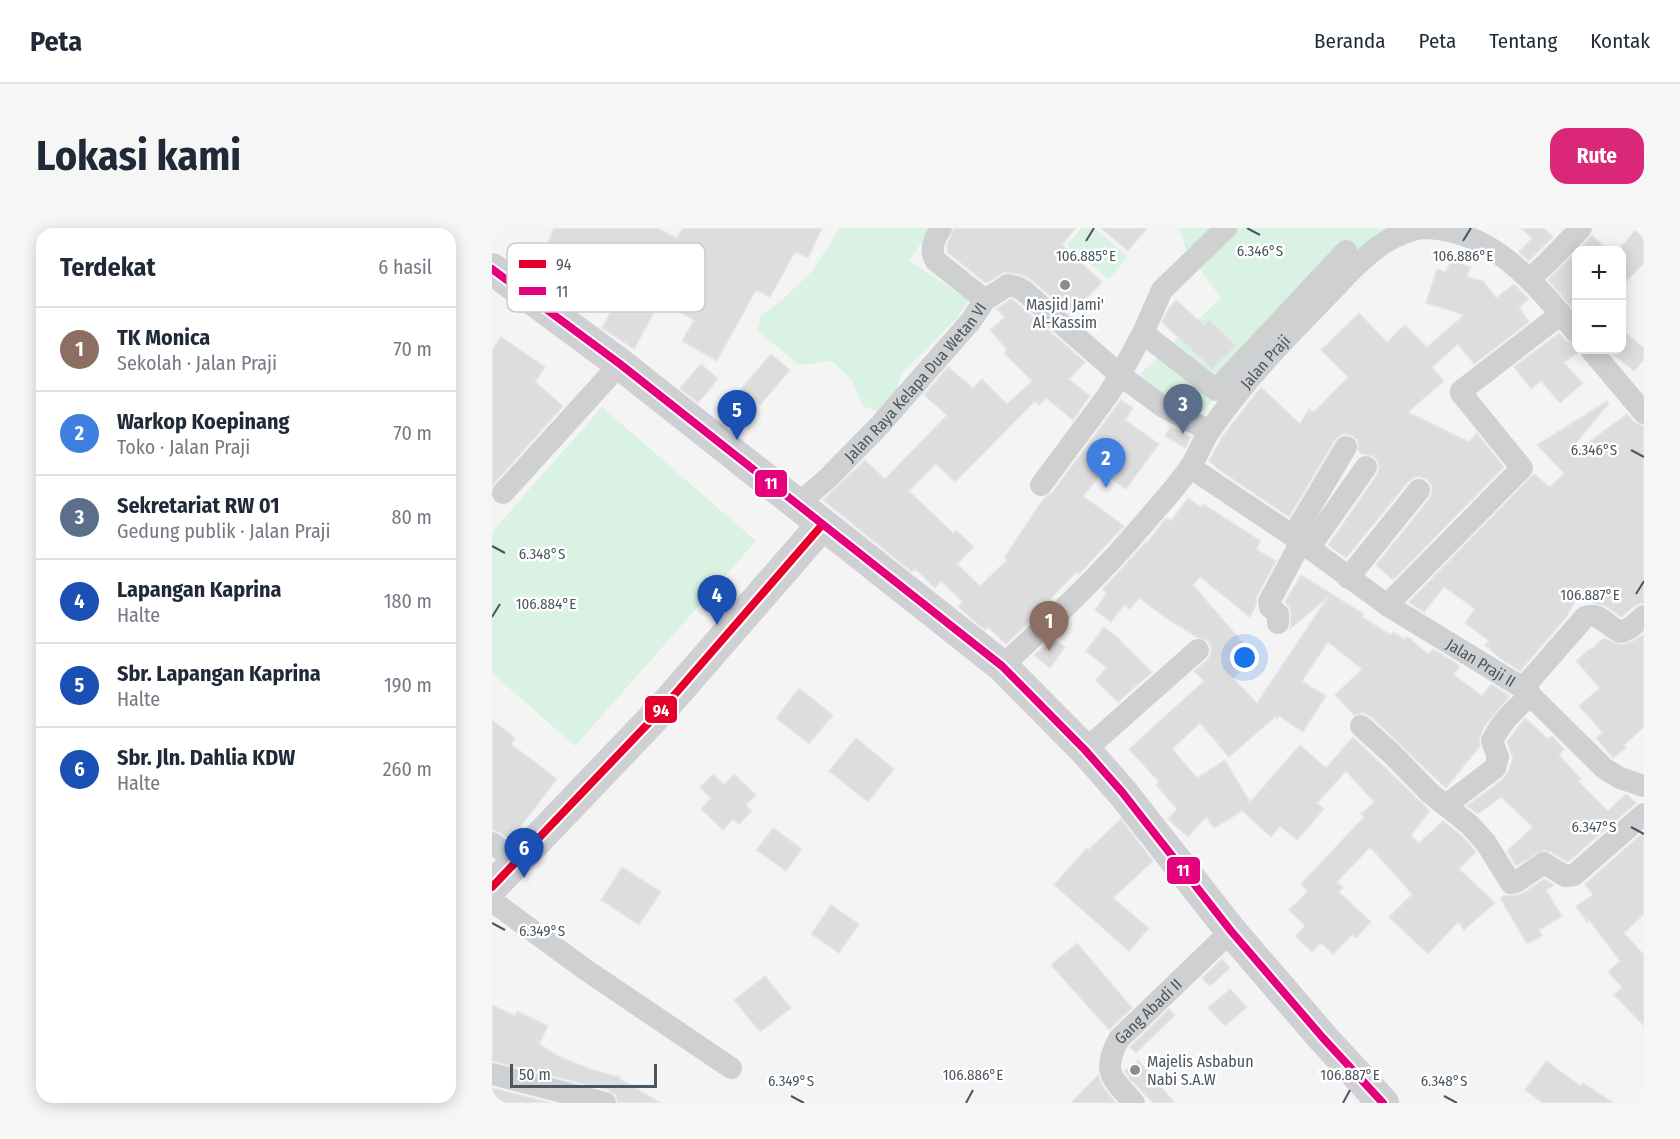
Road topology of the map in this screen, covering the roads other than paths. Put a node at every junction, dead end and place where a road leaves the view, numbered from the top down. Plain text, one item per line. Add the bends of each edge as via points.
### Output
1 (941, 228) edge
2 (1226, 228) edge
3 (1581, 228) edge
4 (1346, 251) dead end
5 (492, 269) edge
6 (1529, 279) junction
7 (507, 280) edge
8 (986, 300) junction
9 (550, 312) edge
10 (1561, 314) junction
11 (1572, 327) edge
12 (1143, 333) junction
13 (1595, 354) edge
14 (620, 364) junction
15 (1120, 375) junction
16 (1640, 400) edge
17 (1209, 431) junction
18 (1346, 447) dead end
19 (1190, 467) junction
20 (1365, 467) dead end
21 (1041, 485) dead end
22 (1419, 490) dead end
23 (503, 493) dead end
24 (797, 505) junction
25 (822, 525) junction
26 (1301, 542) junction
27 (1348, 578) junction
28 (1386, 605) junction
29 (1644, 616) edge
30 (1278, 623) dead end
31 (1198, 650) dead end
32 (1002, 666) junction
33 (1527, 691) junction
34 (1361, 726) dead end
35 (1085, 750) junction
36 (1644, 786) edge
37 (1446, 805) junction
38 (1644, 814) edge
39 (492, 843) edge
40 (517, 861) junction
41 (492, 886) edge
42 (492, 901) edge
43 (1231, 931) junction
44 (731, 1068) dead end
45 (492, 1074) edge
46 (605, 1103) edge
47 (1134, 1103) edge
48 (1383, 1103) edge

1 - 8 street, Jalan Raya Kelapa Dua Wetan VI via 934,243 936,261
2 - 12 street via 1162,290
3 - 6 street
4 - 12 street via 1216,390
5 - 7 street
6 - 10 street, Jalan Praji
6 - 17 street, Jalan Praji via 1502,252 1464,232 1443,228 1407,231 1365,258 1274,350
8 - 15 street via 1005,286 1017,287
8 - 24 street, Jalan Raya Kelapa Dua Wetan VI via 879,426
9 - 14 street
10 - 11 street, Jalan Praji
10 - 28 street via 1461,392 1522,468
12 - 15 street
13 - 16 street
14 - 23 street
14 - 24 street
15 - 17 street via 1162,406
15 - 21 street
17 - 19 street, Jalan Praji
18 - 26 street
19 - 26 street, Jalan Praji II
19 - 32 street, Jalan Praji via 1116,556
20 - 26 street
22 - 27 street
24 - 25 street
25 - 32 street
25 - 40 street via 663,708
26 - 27 street, Jalan Praji II
26 - 30 street via 1269,602 1278,614
27 - 28 street, Jalan Praji II
28 - 33 street, Jalan Praji II
29 - 33 street via 1621,632 1598,617 1585,617
31 - 35 street
32 - 35 street
33 - 36 street, Jalan Praji II via 1605,769
33 - 37 street via 1492,741 1498,757 1495,768
34 - 37 street
35 - 43 street
37 - 38 street via 1486,843 1511,883 1544,863 1565,876 1574,875
39 - 40 street
40 - 41 street
42 - 44 street
43 - 47 street, Gang Abadi II via 1119,1039 1110,1057 1111,1074
43 - 48 street
45 - 46 street

